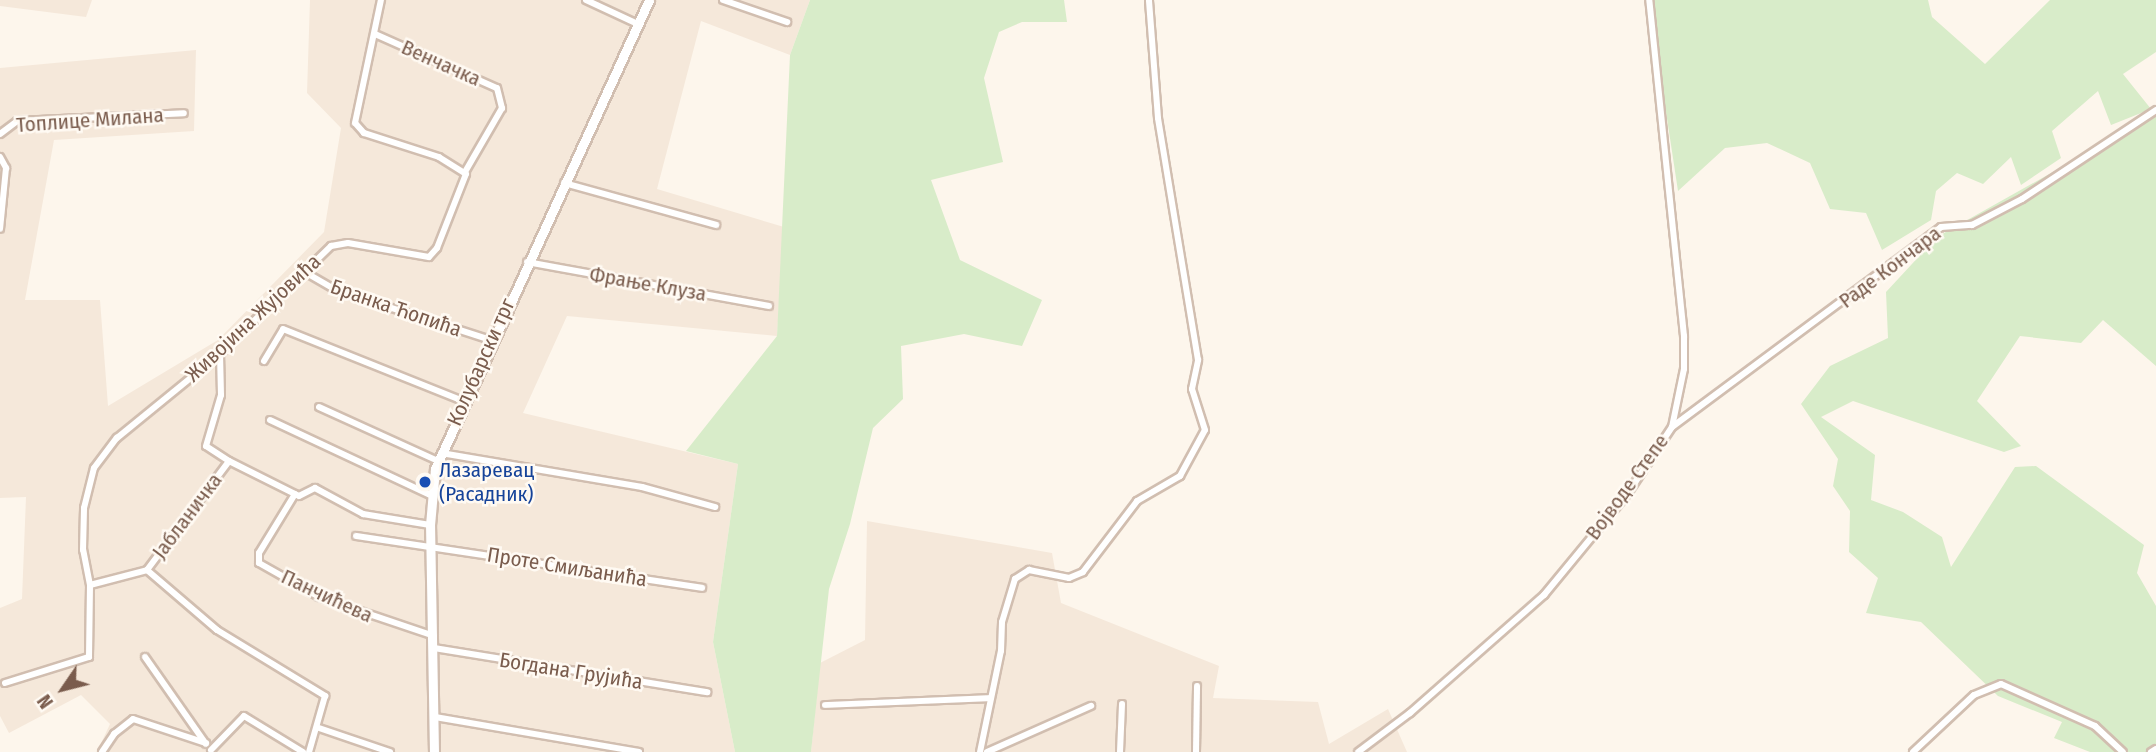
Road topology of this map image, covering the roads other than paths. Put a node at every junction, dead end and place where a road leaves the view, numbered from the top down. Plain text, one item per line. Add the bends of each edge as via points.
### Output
1 (381, 0) edge
2 (586, 0) edge
3 (649, 0) edge
4 (723, 0) edge
5 (1149, 0) edge
6 (1649, 0) edge
7 (788, 22) dead end
8 (638, 24) junction
9 (375, 34) junction
10 (2156, 110) edge
11 (184, 113) dead end
12 (0, 134) edge
13 (0, 157) edge
14 (465, 172) junction
15 (564, 183) junction
16 (716, 225) dead end
17 (0, 229) edge
18 (526, 262) junction
19 (303, 271) junction
20 (769, 306) dead end
21 (491, 340) junction
22 (220, 354) junction
23 (264, 361) dead end
24 (463, 401) junction
25 (320, 407) dead end
26 (270, 420) dead end
27 (1672, 427) junction
28 (439, 457) junction
29 (229, 461) junction
30 (295, 494) junction
31 (430, 495) junction
32 (715, 507) dead end
33 (430, 525) junction
34 (356, 536) dead end
35 (431, 548) junction
36 (147, 569) junction
37 (90, 585) junction
38 (702, 589) dead end
39 (434, 636) junction
40 (435, 648) junction
41 (145, 657) dead end
42 (5, 683) dead end
43 (1197, 686) dead end
44 (708, 692) dead end
45 (990, 698) junction
46 (1122, 704) dead end
47 (825, 705) dead end
48 (1091, 706) dead end
49 (435, 717) junction
50 (319, 727) junction
51 (360, 742) junction
52 (206, 743) junction
53 (2156, 748) edge
54 (211, 751) edge
55 (102, 752) edge
56 (303, 752) edge
57 (309, 752) edge
58 (360, 752) edge
59 (390, 752) edge
60 (434, 752) edge
61 (639, 752) edge
62 (980, 752) edge
63 (987, 752) edge
64 (1120, 752) edge
65 (1196, 752) edge
66 (1358, 752) edge
67 (1913, 752) edge
68 (2123, 752) edge
69 (2151, 752) edge

1 - 9 street
2 - 8 street
3 - 8 street, Колубарски трг
4 - 7 street
5 - 45 street via 1158,118 1198,360 1192,389 1205,430 1180,476 1137,500 1083,572 1069,578 1029,570 1016,579 1007,596
6 - 27 street, Војводе Степе via 1684,336 1684,369
8 - 15 street, Колубарски трг
9 - 14 street via 355,123 364,133 439,157
9 - 14 street, Венчачка via 497,88 502,108
10 - 27 street, Раде Кончара via 2022,199 1972,225 1941,227
11 - 12 street, Топлице Милана via 17,121
13 - 17 street via 6,168
14 - 19 street, Живојина Жујовића via 437,248 429,257 348,243 320,253
15 - 16 street
15 - 18 street, Колубарски трг
18 - 20 street, Фрање Клуза
18 - 21 street, Колубарски трг
19 - 21 street, Бранка Ћопића via 336,290
19 - 22 street, Живојина Жујовића
21 - 24 street, Колубарски трг
22 - 29 street, Јабланичка via 221,395 206,446
22 - 37 street, Живојина Жујовића via 103,453 84,508 83,550
23 - 24 street via 283,329
24 - 28 street, Колубарски трг
25 - 28 street
26 - 31 street
27 - 66 street, Војводе Степе via 1628,493 1544,595 1410,713
28 - 31 street, Колубарски трг
28 - 32 street via 642,486
29 - 30 street
29 - 36 street, Јабланичка
30 - 33 street via 315,488 363,514
30 - 39 street, Панчићева via 259,553 258,563 319,597
31 - 33 street, Колубарски трг
33 - 35 street, Колубарски трг
34 - 35 street, Проте Смиљанића
35 - 38 street, Проте Смиљанића
35 - 39 street, Колубарски трг
36 - 37 street
36 - 50 street via 217,630 325,696
37 - 42 street, Живојина Жујовића via 89,657
39 - 40 street, Колубарски трг
40 - 44 street, Богдана Грујића
40 - 49 street, Колубарски трг
41 - 52 street
43 - 65 street
45 - 47 street
45 - 62 street
46 - 64 street
48 - 63 street
49 - 60 street, Колубарски трг
49 - 61 street
50 - 51 street
50 - 57 street
51 - 58 street
51 - 59 street
52 - 54 street
52 - 55 street via 133,719 114,734
53 - 69 street
54 - 56 street via 244,716
67 - 68 street via 1974,695 2001,684 2095,726

